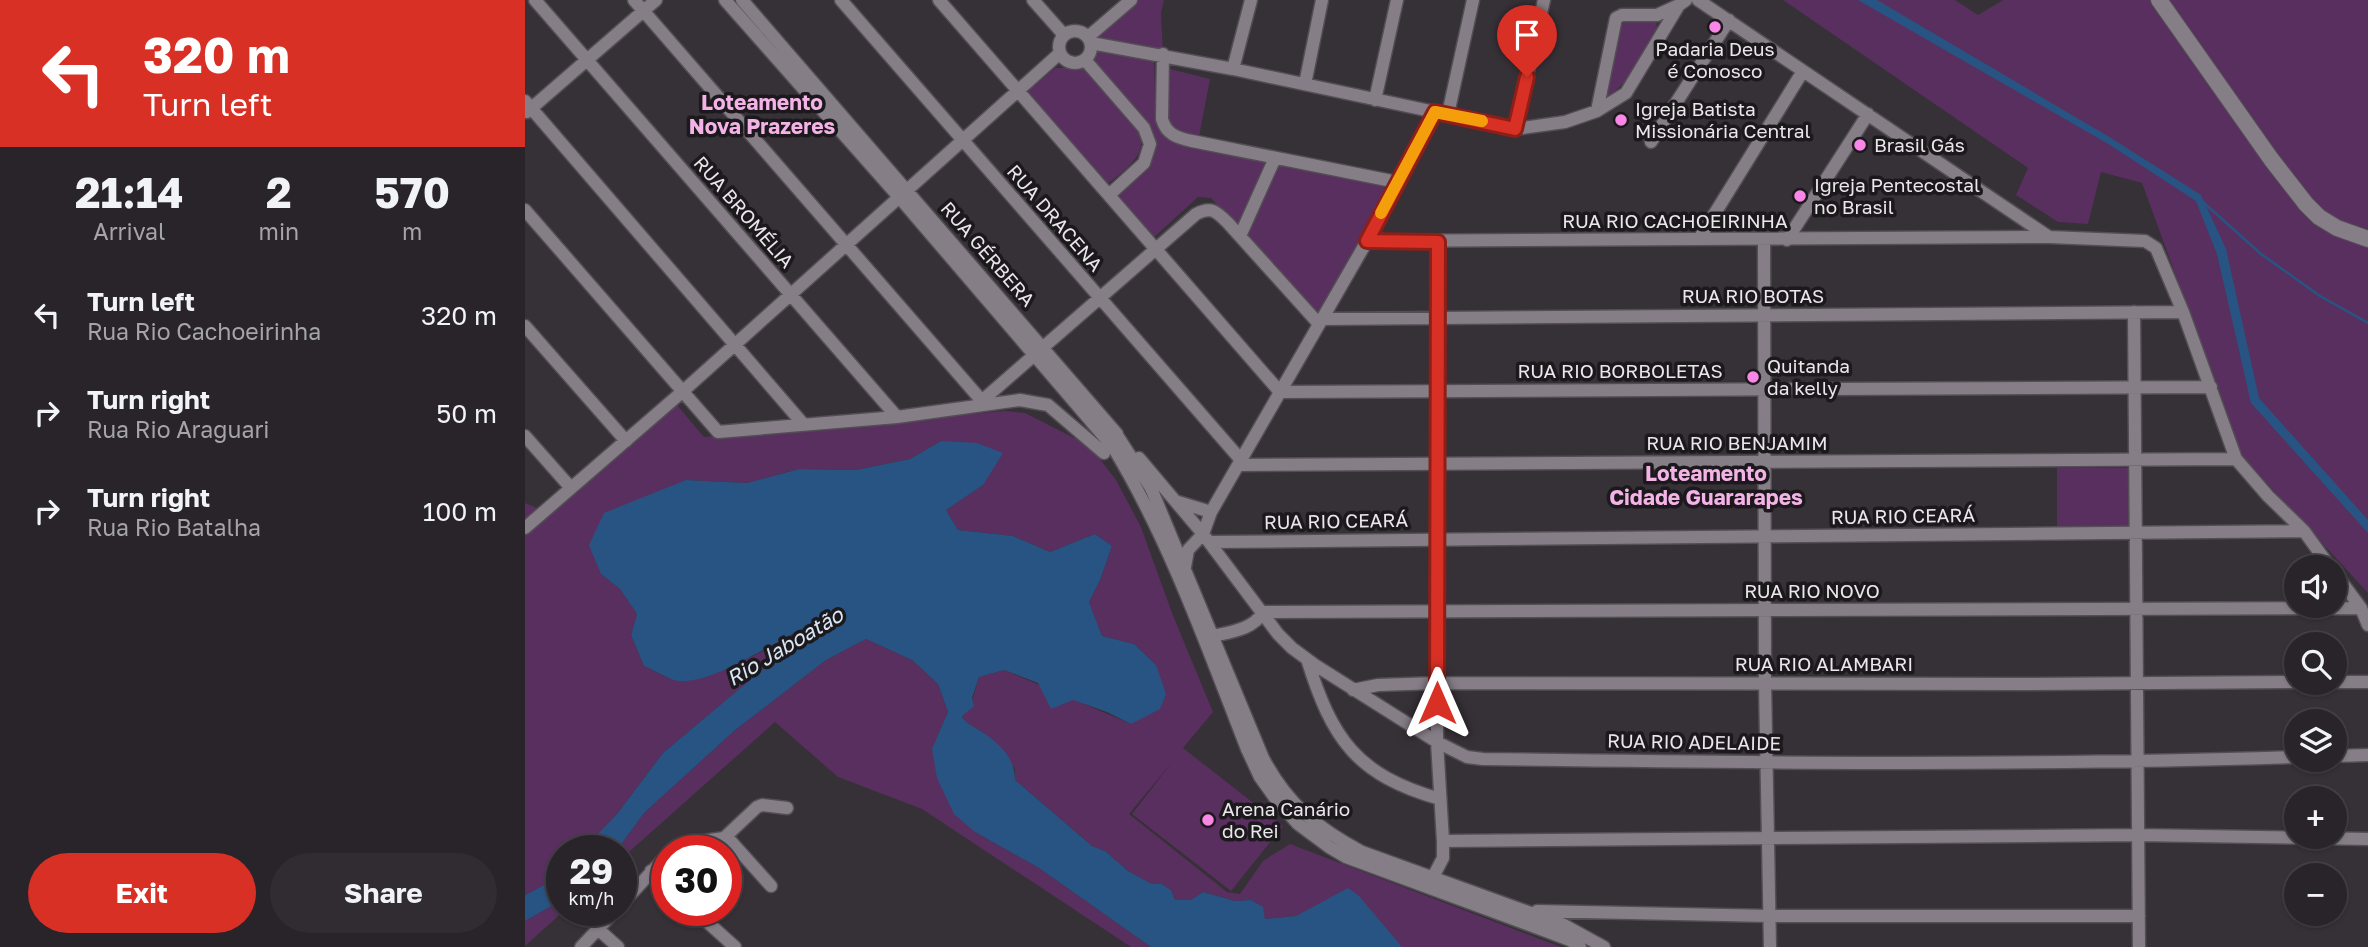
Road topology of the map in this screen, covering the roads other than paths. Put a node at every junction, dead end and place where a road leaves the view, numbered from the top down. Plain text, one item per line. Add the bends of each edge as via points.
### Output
1 (535, 0) edge
2 (634, 0) edge
3 (656, 0) edge
4 (725, 0) edge
5 (742, 0) edge
6 (841, 0) edge
7 (939, 0) edge
8 (1033, 0) edge
9 (1130, 0) edge
10 (1251, 0) edge
11 (1322, 0) edge
12 (1397, 0) edge
13 (1473, 0) edge
14 (1544, 0) edge
15 (1698, 0) edge
16 (1719, 0) edge
17 (2159, 0) edge
18 (1683, 3) edge
19 (643, 11) junction
20 (1725, 18) junction
21 (1064, 35) junction
22 (1090, 40) junction
23 (1060, 53) junction
24 (1163, 54) junction
25 (587, 60) junction
26 (1085, 60) junction
27 (1233, 69) junction
28 (1803, 71) junction
29 (1305, 84) junction
30 (1018, 91) junction
31 (1375, 100) junction
32 (527, 108) edge
33 (1597, 111) junction
34 (1441, 113) junction
35 (1868, 114) junction
36 (1515, 129) junction
37 (963, 141) junction
38 (1651, 142) dead end
39 (1275, 158) junction
40 (1397, 182) junction
41 (904, 194) junction
42 (1109, 195) junction
43 (525, 210) edge
44 (1240, 236) junction
45 (2049, 237) junction
46 (1699, 239) junction
47 (2368, 239) edge
48 (1765, 240) junction
49 (1787, 240) junction
50 (1367, 241) junction
51 (1438, 242) junction
52 (846, 245) junction
53 (1156, 249) junction
54 (790, 295) junction
55 (1099, 298) junction
56 (2134, 312) junction
57 (2183, 312) junction
58 (1765, 315) junction
59 (1438, 318) junction
60 (1321, 322) junction
61 (525, 326) edge
62 (735, 344) junction
63 (1039, 351) junction
64 (2211, 387) junction
65 (2134, 388) junction
66 (1765, 390) junction
67 (1438, 391) junction
68 (682, 392) junction
69 (1280, 392) junction
70 (979, 404) junction
71 (897, 417) junction
72 (804, 425) junction
73 (1113, 429) junction
74 (525, 436) edge
75 (626, 441) junction
76 (1104, 453) dead end
77 (2236, 459) junction
78 (2135, 460) junction
79 (1765, 462) junction
80 (1240, 463) junction
81 (1438, 464) junction
82 (571, 488) junction
83 (1178, 502) junction
84 (1211, 512) junction
85 (525, 527) edge
86 (2304, 531) junction
87 (2136, 532) junction
88 (1765, 536) junction
89 (1207, 538) junction
90 (1438, 540) junction
91 (2321, 555) edge
92 (1185, 567) junction
93 (2347, 589) edge
94 (2361, 608) junction
95 (2136, 609) junction
96 (1765, 610) junction
97 (1263, 612) junction
98 (1437, 612) junction
99 (2368, 625) edge
100 (1213, 636) junction
101 (1306, 659) junction
102 (2284, 682) edge
103 (2347, 682) edge
104 (2368, 682) edge
105 (1437, 683) junction
106 (1765, 683) junction
107 (2137, 683) junction
108 (1353, 690) junction
109 (1437, 742) junction
110 (2368, 755) edge
111 (2347, 756) edge
112 (2284, 757) edge
113 (2137, 762) junction
114 (1768, 763) junction
115 (1440, 799) junction
116 (787, 808) dead end
117 (729, 835) edge
118 (2138, 835) junction
119 (1769, 839) junction
120 (2368, 839) edge
121 (1443, 841) junction
122 (742, 854) edge
123 (651, 871) edge
124 (1433, 877) junction
125 (771, 886) dead end
126 (637, 887) edge
127 (1526, 911) junction
128 (1770, 916) junction
129 (2139, 916) junction
130 (602, 926) edge
131 (712, 926) edge
132 (599, 930) junction
133 (581, 947) edge
134 (618, 947) edge
135 (735, 947) edge
136 (1580, 947) edge
137 (1604, 947) edge
138 (1770, 947) edge
139 (2139, 947) edge

1 - 25 street, RUA BROMÉLIA
2 - 19 street
3 - 19 street
4 - 41 street, RUA GÉRBERA
5 - 41 street, RUA GÉRBERA
6 - 37 street, RUA DRACENA
7 - 30 street
8 - 21 street
9 - 22 street
10 - 27 street
11 - 29 street
12 - 31 street
13 - 34 street
14 - 36 street
15 - 20 street
16 - 20 street
17 - 47 main road via 2306,204 2337,228
18 - 33 street via 1626,93
18 - 33 street via 1657,15 1616,18
19 - 25 street
19 - 52 street
20 - 28 street
20 - 38 street
21 - 22 street via 1084,33
21 - 23 street
22 - 24 street
22 - 26 street via 1091,52
23 - 26 street via 1069,62
23 - 30 street
24 - 27 street
24 - 39 street via 1162,119 1168,132
25 - 32 street
25 - 54 street, RUA BROMÉLIA
26 - 42 street via 1144,128 1150,144 1144,163
27 - 29 street
28 - 35 street
28 - 46 street
29 - 31 street
30 - 37 street
30 - 42 street
31 - 34 street
32 - 62 street
33 - 36 street via 1565,122
34 - 36 street
34 - 40 street
35 - 45 street
35 - 49 street
37 - 41 street
37 - 55 street, RUA DRACENA
39 - 40 street
39 - 44 street
40 - 50 street
41 - 52 street
41 - 63 street, RUA GÉRBERA
42 - 53 street
43 - 68 street
44 - 53 street via 1216,211 1205,209
44 - 60 street
45 - 49 street, RUA RIO CACHOEIRINHA
45 - 57 street, RUA RIO CACHOEIRINHA via 2150,243
46 - 48 street, RUA RIO CACHOEIRINHA
46 - 51 street, RUA RIO CACHOEIRINHA
48 - 49 street, RUA RIO CACHOEIRINHA
48 - 58 street
50 - 51 street, RUA RIO CACHOEIRINHA
50 - 60 street
51 - 59 street
52 - 54 street
52 - 70 street
53 - 55 street
53 - 69 street
54 - 62 street
54 - 71 street, RUA BROMÉLIA
55 - 63 street
55 - 80 street, RUA DRACENA
56 - 57 street, RUA RIO BOTAS
56 - 58 street, RUA RIO BOTAS
56 - 65 street
57 - 64 street
58 - 59 street, RUA RIO BOTAS
58 - 66 street
59 - 60 street, RUA RIO BOTAS
59 - 67 street
60 - 69 street
61 - 75 street
62 - 68 street
62 - 72 street
63 - 70 street
63 - 73 street, RUA GÉRBERA
63 - 136 street via 1113,447 1140,491 1260,777 1298,824 1346,857
64 - 65 street, RUA RIO BORBOLETAS
64 - 77 street
65 - 66 street, RUA RIO BORBOLETAS
65 - 78 street
66 - 67 street, RUA RIO BORBOLETAS
66 - 79 street
67 - 69 street, RUA RIO BORBOLETAS
67 - 81 street
68 - 72 street via 718,432
68 - 75 street
69 - 80 street
70 - 71 street
70 - 76 street via 1020,400 1048,405
71 - 72 street
73 - 83 street, RUA GÉRBERA
73 - 92 street via 1151,488
74 - 82 street
75 - 82 street
77 - 78 street, RUA RIO BENJAMIM
77 - 86 street
78 - 79 street, RUA RIO BENJAMIM
78 - 87 street
79 - 81 street, RUA RIO BENJAMIM
79 - 88 street
80 - 81 street, RUA RIO BENJAMIM
80 - 84 street
81 - 90 street
82 - 85 street
83 - 84 street
83 - 89 street, RUA GÉRBERA
84 - 89 street
86 - 87 street, RUA RIO CEARÁ
86 - 91 street
87 - 88 street, RUA RIO CEARÁ
87 - 95 street
88 - 90 street, RUA RIO CEARÁ
88 - 96 street
89 - 90 street, RUA RIO CEARÁ
89 - 92 street via 1188,550
89 - 97 street, RUA RIO ADELAIDE
90 - 98 street
92 - 100 street
93 - 94 street
94 - 95 street, RUA RIO NOVO
94 - 99 street
95 - 96 street, RUA RIO NOVO
95 - 107 street
96 - 98 street, RUA RIO NOVO
96 - 106 street
97 - 98 street, RUA RIO NOVO
97 - 100 street via 1250,626
97 - 101 street, RUA RIO ADELAIDE via 1278,634
98 - 105 street
100 - 124 street via 1263,758 1287,796 1332,836 1362,852
101 - 108 street, RUA RIO ADELAIDE
101 - 115 street via 1333,727 1347,746 1383,777
102 - 107 street, RUA RIO ALAMBARI
103 - 104 street
105 - 106 street, RUA RIO ALAMBARI
105 - 108 street, RUA RIO ALAMBARI
105 - 109 street
106 - 107 street, RUA RIO ALAMBARI
106 - 114 street
107 - 113 street
108 - 109 street, RUA RIO ADELAIDE
109 - 114 street, RUA RIO ADELAIDE via 1467,757 1483,759
109 - 115 street
110 - 111 street
112 - 113 street, RUA RIO ADELAIDE
113 - 114 street, RUA RIO ADELAIDE
113 - 118 street
114 - 119 street
115 - 121 street
116 - 117 street via 757,807
118 - 119 street
118 - 120 street
118 - 129 street
119 - 121 street
119 - 128 street
121 - 124 street via 1443,859
122 - 125 street
123 - 126 street
124 - 127 street
127 - 128 street
127 - 137 street
128 - 129 street
128 - 138 street
129 - 139 street
130 - 132 street
131 - 135 street
132 - 133 street
132 - 134 street

